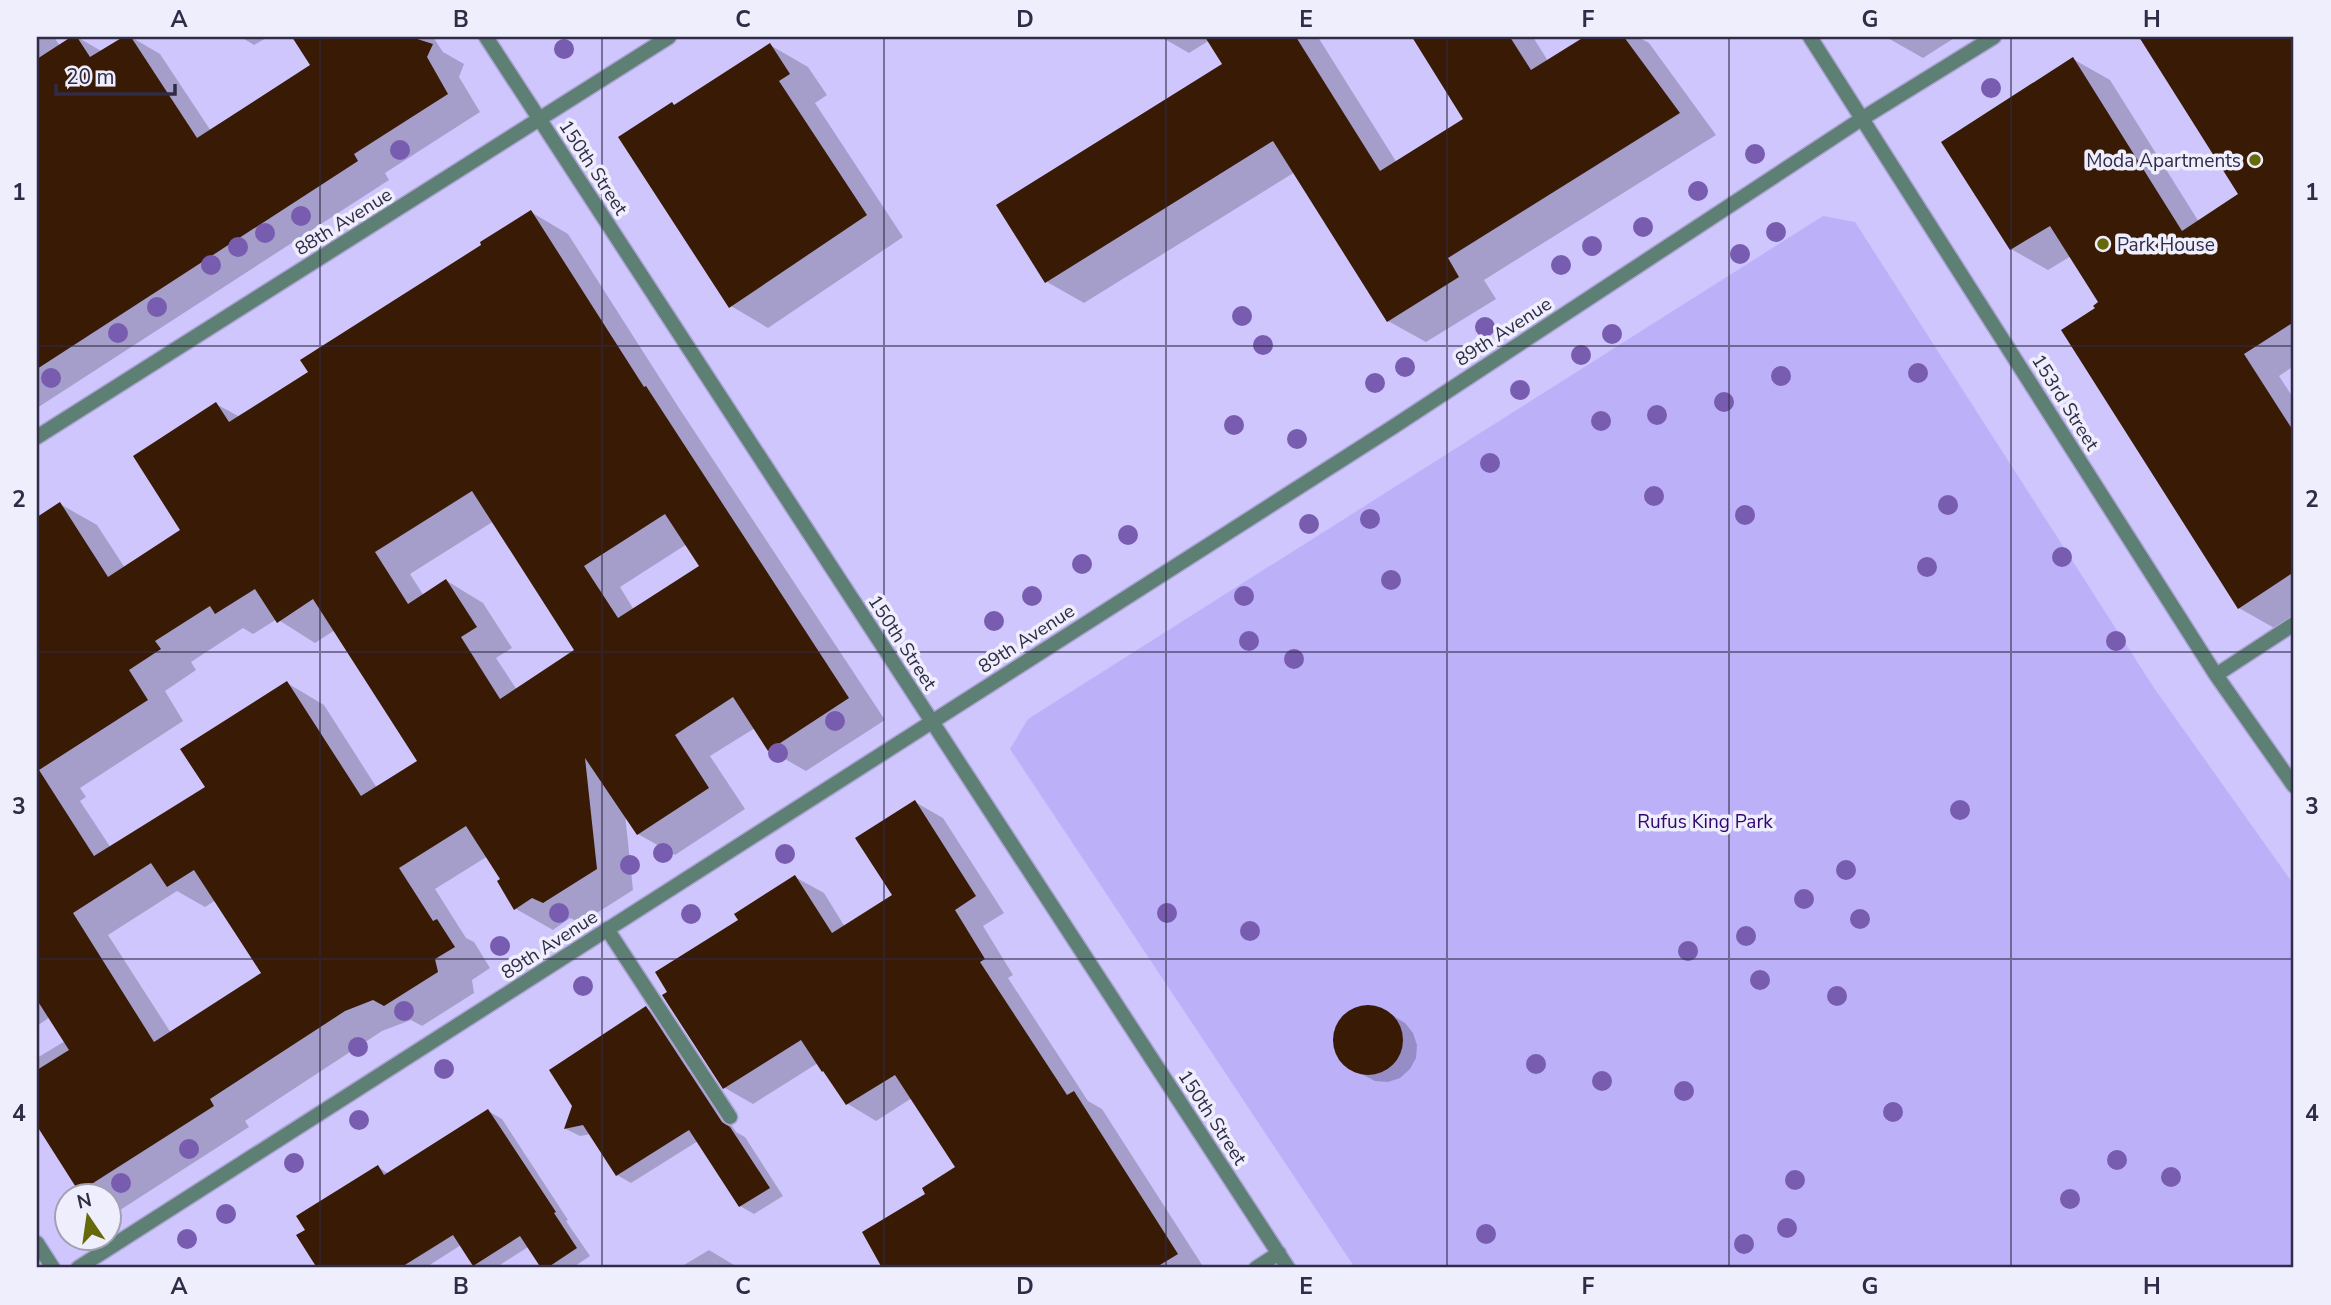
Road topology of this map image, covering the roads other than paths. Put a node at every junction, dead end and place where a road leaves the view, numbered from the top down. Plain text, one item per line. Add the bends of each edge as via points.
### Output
1 (486, 37) edge
2 (669, 37) edge
3 (1810, 37) edge
4 (1994, 37) edge
5 (1863, 118) junction
6 (540, 119) junction
7 (37, 437) edge
8 (2294, 624) edge
9 (2216, 675) junction
10 (931, 721) junction
11 (2294, 786) edge
12 (607, 929) junction
13 (730, 1117) dead end
14 (37, 1243) edge
15 (1279, 1253) junction
16 (53, 1268) edge
17 (78, 1268) edge
18 (1255, 1268) edge
19 (1288, 1268) edge

1 - 6 street, 150th Street
2 - 6 street, 88th Avenue
3 - 5 street, 153rd Street
4 - 5 street, 89th Avenue
5 - 9 street, 153rd Street
5 - 10 street, 89th Avenue via 1393,427
6 - 7 street, 88th Avenue
6 - 10 street, 150th Street
8 - 9 street
9 - 11 street, 153rd Street
10 - 12 street, 89th Avenue
10 - 15 street, 150th Street
12 - 13 street
12 - 17 street, 89th Avenue
14 - 16 street
15 - 18 street
15 - 19 street, 150th Street

